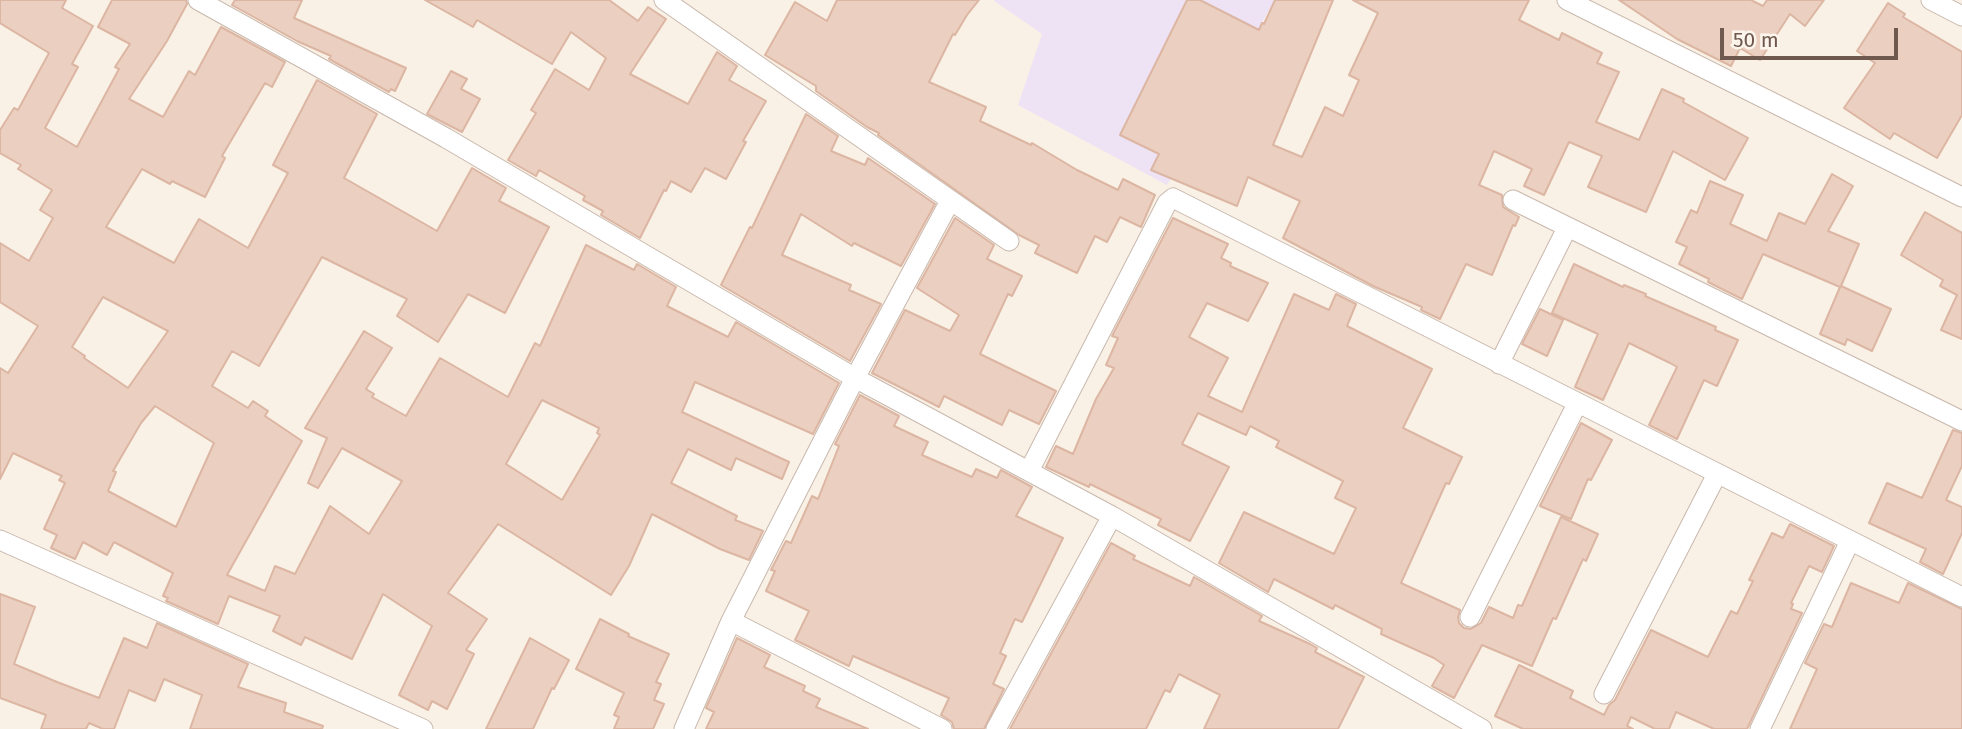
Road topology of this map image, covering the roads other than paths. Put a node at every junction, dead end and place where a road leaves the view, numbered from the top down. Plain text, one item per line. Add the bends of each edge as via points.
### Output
1 (198, 0) edge
2 (664, 0) edge
3 (1567, 0) edge
4 (1931, 0) edge
5 (1962, 16) edge
6 (1962, 197) edge
7 (1513, 200) dead end
8 (950, 201) junction
9 (1567, 228) junction
10 (1009, 241) dead end
11 (1499, 364) junction
12 (855, 378) junction
13 (1577, 404) junction
14 (1962, 421) edge
15 (1029, 471) junction
16 (1717, 474) junction
17 (1112, 516) junction
18 (0, 540) edge
19 (1850, 541) junction
20 (1962, 597) edge
21 (1470, 617) dead end
22 (731, 621) junction
23 (1604, 694) dead end
24 (423, 729) edge
25 (684, 729) edge
26 (942, 729) edge
27 (996, 729) edge
28 (1482, 729) edge
29 (1760, 729) edge

1 - 12 street via 446,138
2 - 8 street
3 - 6 street
4 - 5 street
7 - 9 street
8 - 10 street
8 - 12 street
9 - 11 street
9 - 14 street
11 - 13 street
11 - 15 street via 1173,198
12 - 15 street
12 - 22 street
13 - 16 street
13 - 21 street
15 - 17 street
16 - 19 street
16 - 23 street
17 - 27 street
17 - 28 street
18 - 24 street
19 - 20 street
19 - 29 street
22 - 25 street
22 - 26 street

